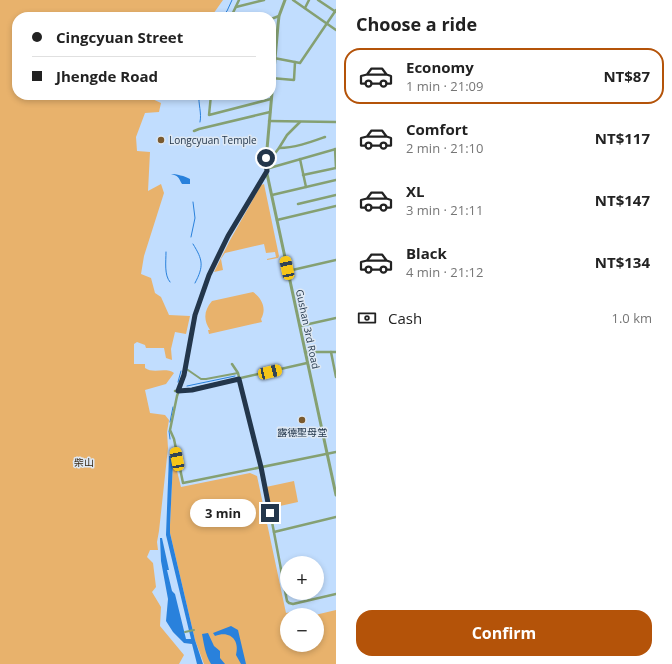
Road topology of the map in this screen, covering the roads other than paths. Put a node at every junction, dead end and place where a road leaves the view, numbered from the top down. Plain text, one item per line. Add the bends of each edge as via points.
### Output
1 (239, 0) edge
2 (264, 0) edge
3 (285, 0) edge
4 (293, 0) edge
5 (308, 0) edge
6 (318, 0) edge
7 (236, 6) junction
8 (305, 8) junction
9 (336, 11) edge
10 (233, 12) edge
11 (279, 16) junction
12 (276, 17) edge
13 (327, 24) junction
14 (336, 30) edge
15 (276, 38) edge
16 (276, 59) edge
17 (295, 62) junction
18 (276, 78) edge
19 (210, 100) edge
20 (267, 100) edge
21 (271, 100) edge
22 (270, 112) junction
23 (269, 121) junction
24 (300, 121) junction
25 (336, 122) edge
26 (194, 131) dead end
27 (325, 137) dead end
28 (279, 148) junction
29 (336, 148) edge
30 (300, 159) junction
31 (336, 168) edge
32 (266, 169) junction
33 (303, 175) junction
34 (336, 180) edge
35 (306, 188) junction
36 (272, 195) junction
37 (336, 195) edge
38 (298, 204) dead end
39 (336, 206) edge
40 (277, 220) junction
41 (336, 260) edge
42 (288, 271) junction
43 (336, 318) edge
44 (300, 326) junction
45 (305, 352) junction
46 (331, 352) junction
47 (336, 352) edge
48 (307, 363) junction
49 (232, 364) dead end
50 (185, 368) junction
51 (238, 373) junction
52 (336, 377) edge
53 (239, 379) junction
54 (177, 391) junction
55 (336, 452) edge
56 (327, 454) junction
57 (261, 467) junction
58 (336, 495) edge
59 (336, 517) edge
60 (274, 532) junction
61 (336, 594) edge
62 (194, 630) dead end
63 (185, 631) dead end

1 - 7 street
2 - 7 street
3 - 11 street, Gushan 3rd Road
4 - 8 street
5 - 8 street
6 - 9 street
7 - 10 street
8 - 13 street
9 - 13 street
11 - 12 street
11 - 15 street, Gushan 3rd Road
13 - 14 street
13 - 17 street via 300,63
16 - 17 street
17 - 18 street via 294,80
19 - 20 street via 208,115
21 - 22 street, Gushan 3rd Road
22 - 23 street, Gushan 3rd Road
22 - 26 street
23 - 24 street
23 - 32 street, Gushan 3rd Road
24 - 25 street
24 - 28 street
27 - 28 street
28 - 32 street
29 - 30 street
29 - 31 street
30 - 32 street
30 - 33 street
31 - 33 street
32 - 36 street, Gushan 3rd Road
32 - 50 street via 209,275 195,315
33 - 35 street
34 - 35 street
35 - 36 street
36 - 40 street, Gushan 3rd Road
37 - 38 street
39 - 40 street
40 - 42 street, Gushan 3rd Road
41 - 42 street
42 - 44 street, Gushan 3rd Road
43 - 44 street
44 - 45 street, Gushan 3rd Road
45 - 46 street
45 - 48 street, Gushan 3rd Road
46 - 47 street
46 - 52 street
48 - 53 street
48 - 56 street, Gushan 3rd Road
49 - 51 street
50 - 51 street via 201,379
50 - 54 street
51 - 53 street
53 - 54 street
53 - 57 street
54 - 57 street via 170,432 174,439 183,483
55 - 56 street
56 - 57 street
56 - 58 street, Gushan 3rd Road
57 - 60 street
59 - 60 street
60 - 61 street via 287,601 293,604
62 - 63 street

